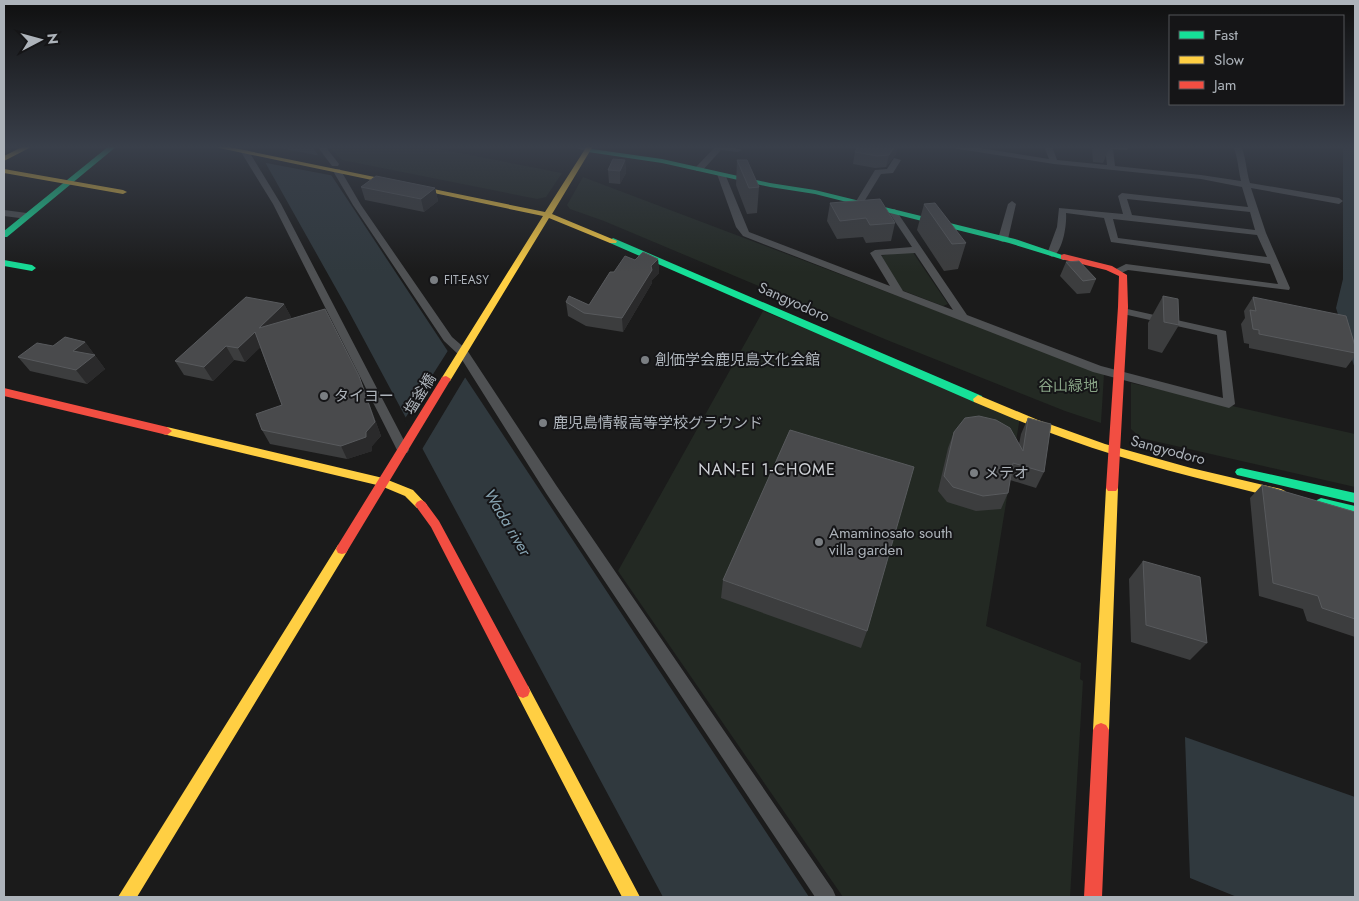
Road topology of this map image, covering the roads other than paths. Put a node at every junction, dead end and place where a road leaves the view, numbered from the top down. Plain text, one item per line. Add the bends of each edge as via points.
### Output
1 (61, 188) edge
2 (101, 188) edge
3 (268, 188) edge
4 (346, 188) edge
5 (434, 188) edge
6 (565, 188) edge
7 (727, 188) edge
8 (788, 188) edge
9 (868, 188) edge
10 (1247, 188) edge
11 (1267, 188) edge
12 (123, 192) dead end
13 (1339, 202) dead end
14 (859, 203) junction
15 (1012, 204) dead end
16 (1253, 210) junction
17 (892, 211) junction
18 (550, 212) junction
19 (4, 213) edge
20 (1108, 215) junction
21 (27, 216) junction
22 (1128, 217) junction
23 (1261, 233) junction
24 (4, 235) edge
25 (1003, 239) junction
26 (916, 250) junction
27 (1052, 254) junction
28 (1272, 261) junction
29 (4, 263) edge
30 (32, 268) dead end
31 (1119, 271) junction
32 (900, 294) junction
33 (1123, 311) junction
34 (964, 319) junction
35 (463, 353) junction
36 (1118, 375) junction
37 (4, 392) edge
38 (1115, 446) junction
39 (405, 448) junction
40 (1198, 462) dead end
41 (1226, 468) dead end
42 (383, 482) junction
43 (1294, 497) edge
44 (1355, 498) edge
45 (1312, 501) edge
46 (1355, 511) edge
47 (127, 897) edge
48 (631, 897) edge
49 (826, 897) edge
50 (1093, 897) edge

1 - 21 street
2 - 12 street
3 - 39 street
4 - 35 street via 448,339
5 - 18 street, Sangyodoro
6 - 18 street, 塩釜橋
7 - 32 street via 744,233
8 - 14 street
9 - 14 street
10 - 16 street
11 - 13 street
14 - 17 street
15 - 25 street
16 - 22 street via 1122,196
16 - 23 street
17 - 25 street
17 - 26 street
18 - 35 street, 塩釜橋
18 - 38 street, Sangyodoro via 1040,426
19 - 21 street
20 - 22 street
20 - 27 street via 1062,210 1062,227
20 - 28 street via 1114,240
21 - 24 street
22 - 23 street
23 - 28 street
25 - 27 street
26 - 32 street via 875,253
26 - 34 street
27 - 31 street
28 - 31 street via 1284,289 1126,267
29 - 30 street
31 - 33 street via 1124,277
32 - 34 street
33 - 36 street
33 - 36 street via 1222,333 1229,404
34 - 36 street
35 - 39 street, 塩釜橋
35 - 49 street via 550,489
36 - 38 street
37 - 42 street
38 - 40 street, Sangyodoro
38 - 43 street, Sangyodoro
38 - 50 street
39 - 42 street, 塩釜橋
41 - 44 street, Sangyodoro
42 - 47 street, 塩釜橋
42 - 48 street via 410,492 435,524
45 - 46 street

